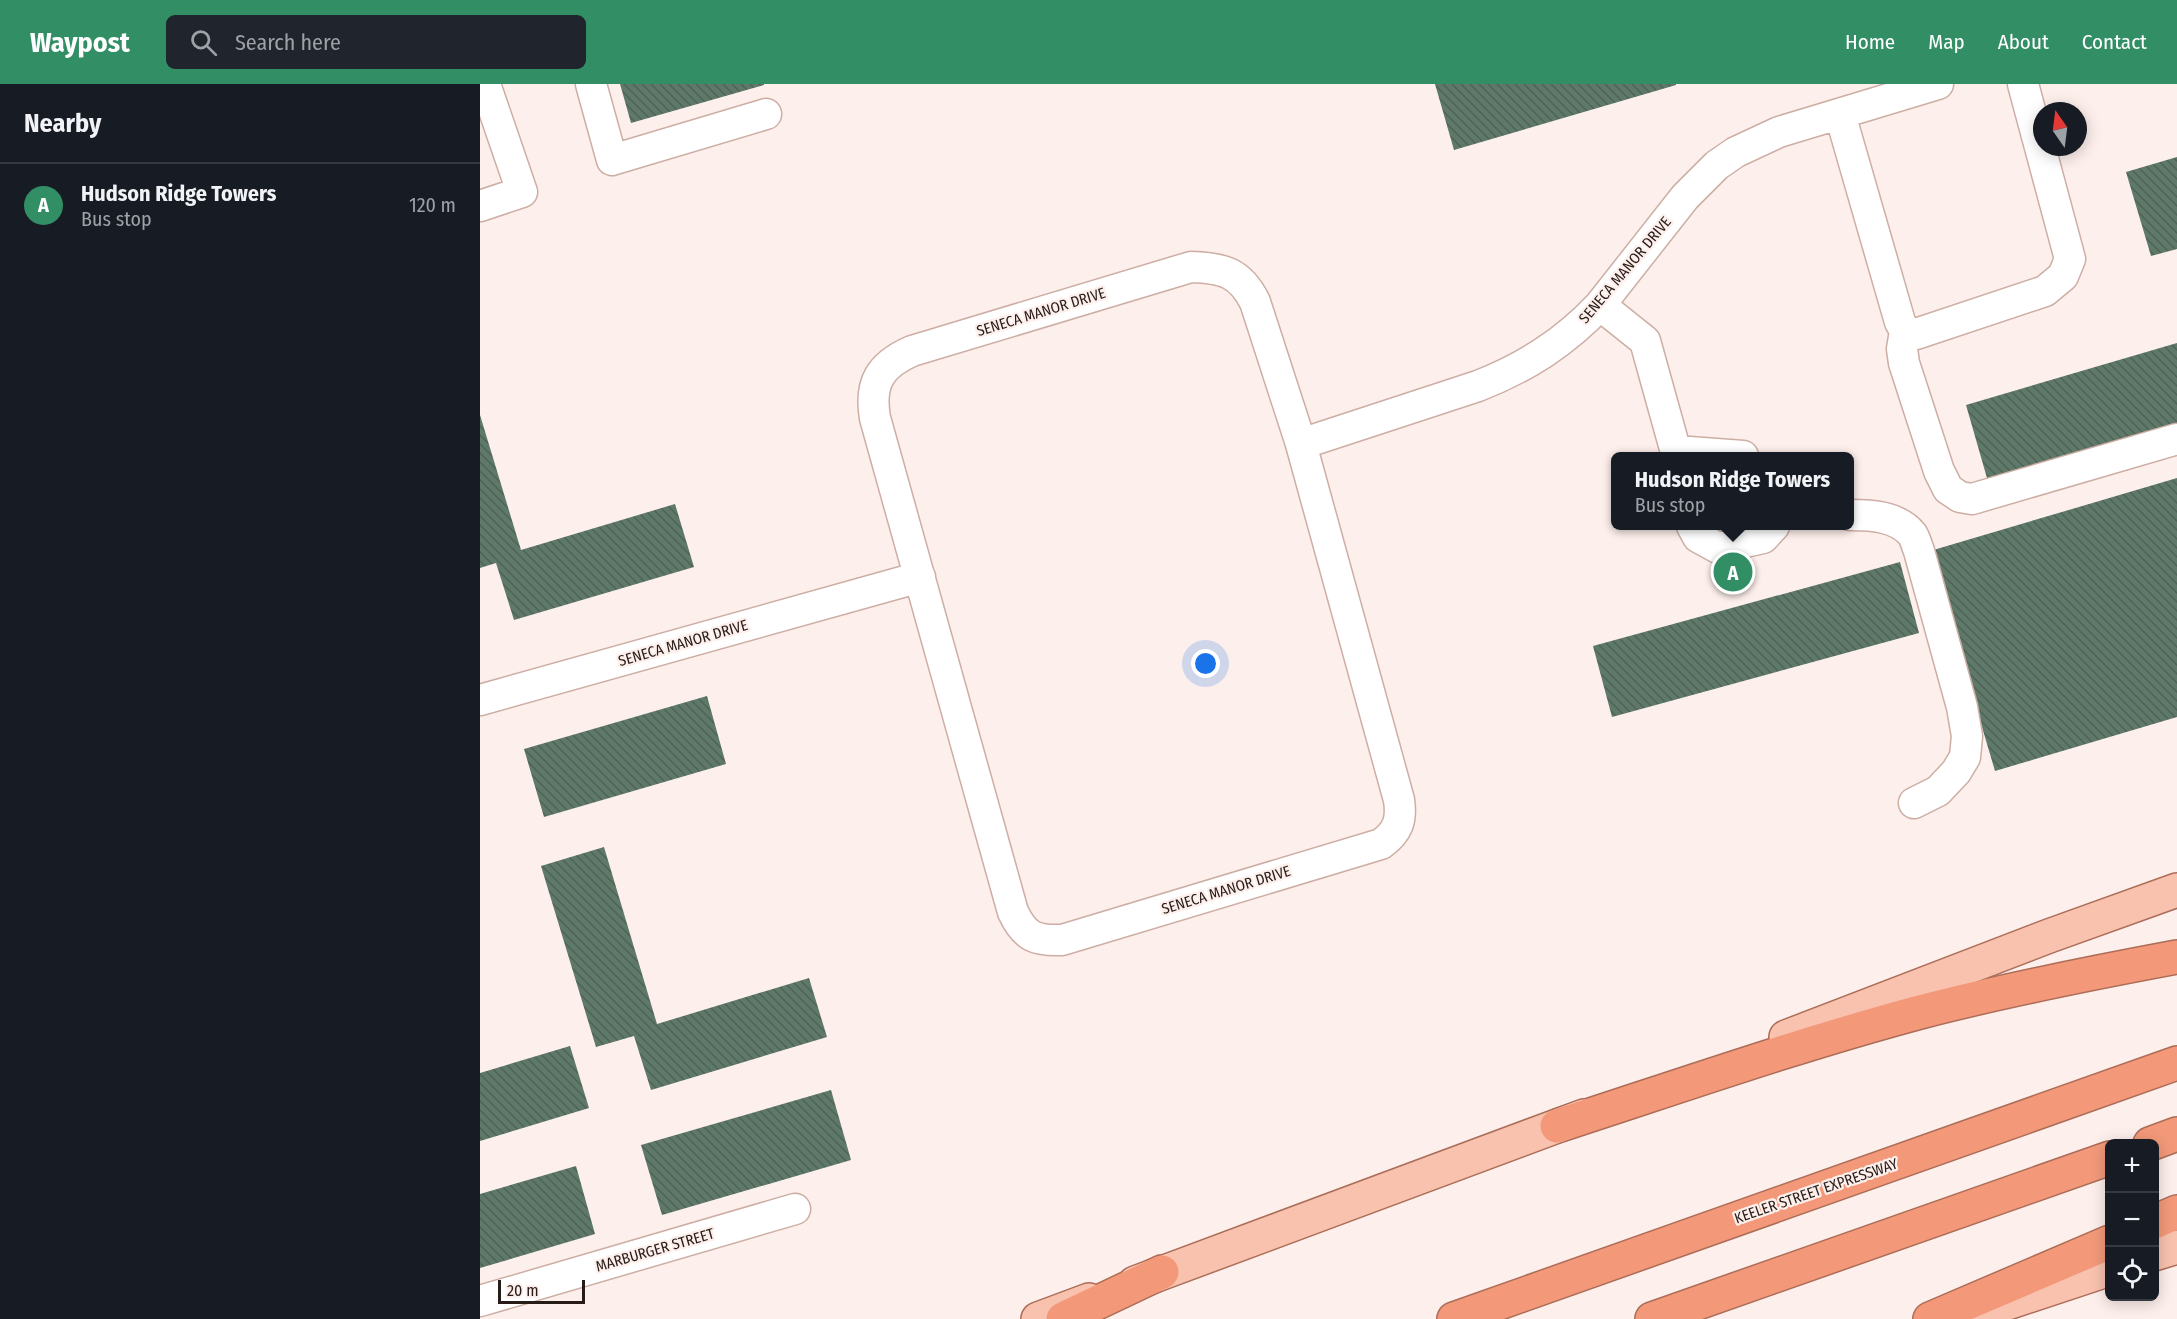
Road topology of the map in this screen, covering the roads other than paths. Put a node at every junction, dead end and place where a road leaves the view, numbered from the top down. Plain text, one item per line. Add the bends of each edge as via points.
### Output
1 (485, 84) edge
2 (591, 84) edge
3 (1938, 84) edge
4 (2023, 84) edge
5 (766, 114) dead end
6 (1840, 114) junction
7 (480, 206) edge
8 (1600, 305) junction
9 (1905, 332) junction
10 (2177, 439) edge
11 (1301, 444) junction
12 (1675, 452) edge
13 (1854, 515) edge
14 (1694, 530) edge
15 (1770, 530) edge
16 (920, 577) junction
17 (480, 700) edge
18 (1914, 803) dead end
19 (2177, 890) edge
20 (2177, 957) edge
21 (2177, 1064) edge
22 (1557, 1126) junction
23 (2177, 1134) edge
24 (2159, 1140) edge
25 (2105, 1159) edge
26 (795, 1209) dead end
27 (2177, 1212) edge
28 (2159, 1220) edge
29 (2105, 1244) edge
30 (2177, 1247) edge
31 (2159, 1252) edge
32 (2105, 1270) edge
33 (1162, 1272) junction
34 (480, 1301) edge
35 (1038, 1319) edge
36 (1063, 1319) edge
37 (1454, 1319) edge
38 (1652, 1319) edge
39 (1930, 1319) edge
40 (1961, 1319) edge

1 - 7 street via 522,192
2 - 5 street via 612,160
3 - 6 street, SENECA MANOR DRIVE
4 - 9 street via 2070,259 2063,276 2045,291 1916,334
6 - 8 street, SENECA MANOR DRIVE via 1779,132 1717,165 1685,197
6 - 9 street
8 - 11 street, SENECA MANOR DRIVE via 1547,352 1504,375
8 - 12 street via 1645,341
9 - 10 street via 1904,363 1939,471 1948,489 1960,497 1972,499
11 - 16 street, SENECA MANOR DRIVE via 1255,302 1242,282 1215,268 1191,267 912,351 881,373 872,404
11 - 16 street, SENECA MANOR DRIVE via 1399,800 1399,825 1381,844 1062,940 1030,936 1019,926 1013,912
13 - 18 street via 1876,516 1900,524 1912,535 1962,707 1967,736 1965,757 1938,791
14 - 15 street via 1698,537 1718,548 1763,538
16 - 17 street, SENECA MANOR DRIVE
19 - 22 main road
20 - 22 highway via 1912,1014
21 - 37 highway, KEELER STREET EXPRESSWAY
22 - 33 main road
23 - 24 highway
25 - 38 highway
26 - 34 street, MARBURGER STREET
27 - 28 highway
29 - 39 highway
30 - 31 main road
32 - 40 main road
33 - 35 main road
33 - 36 highway

